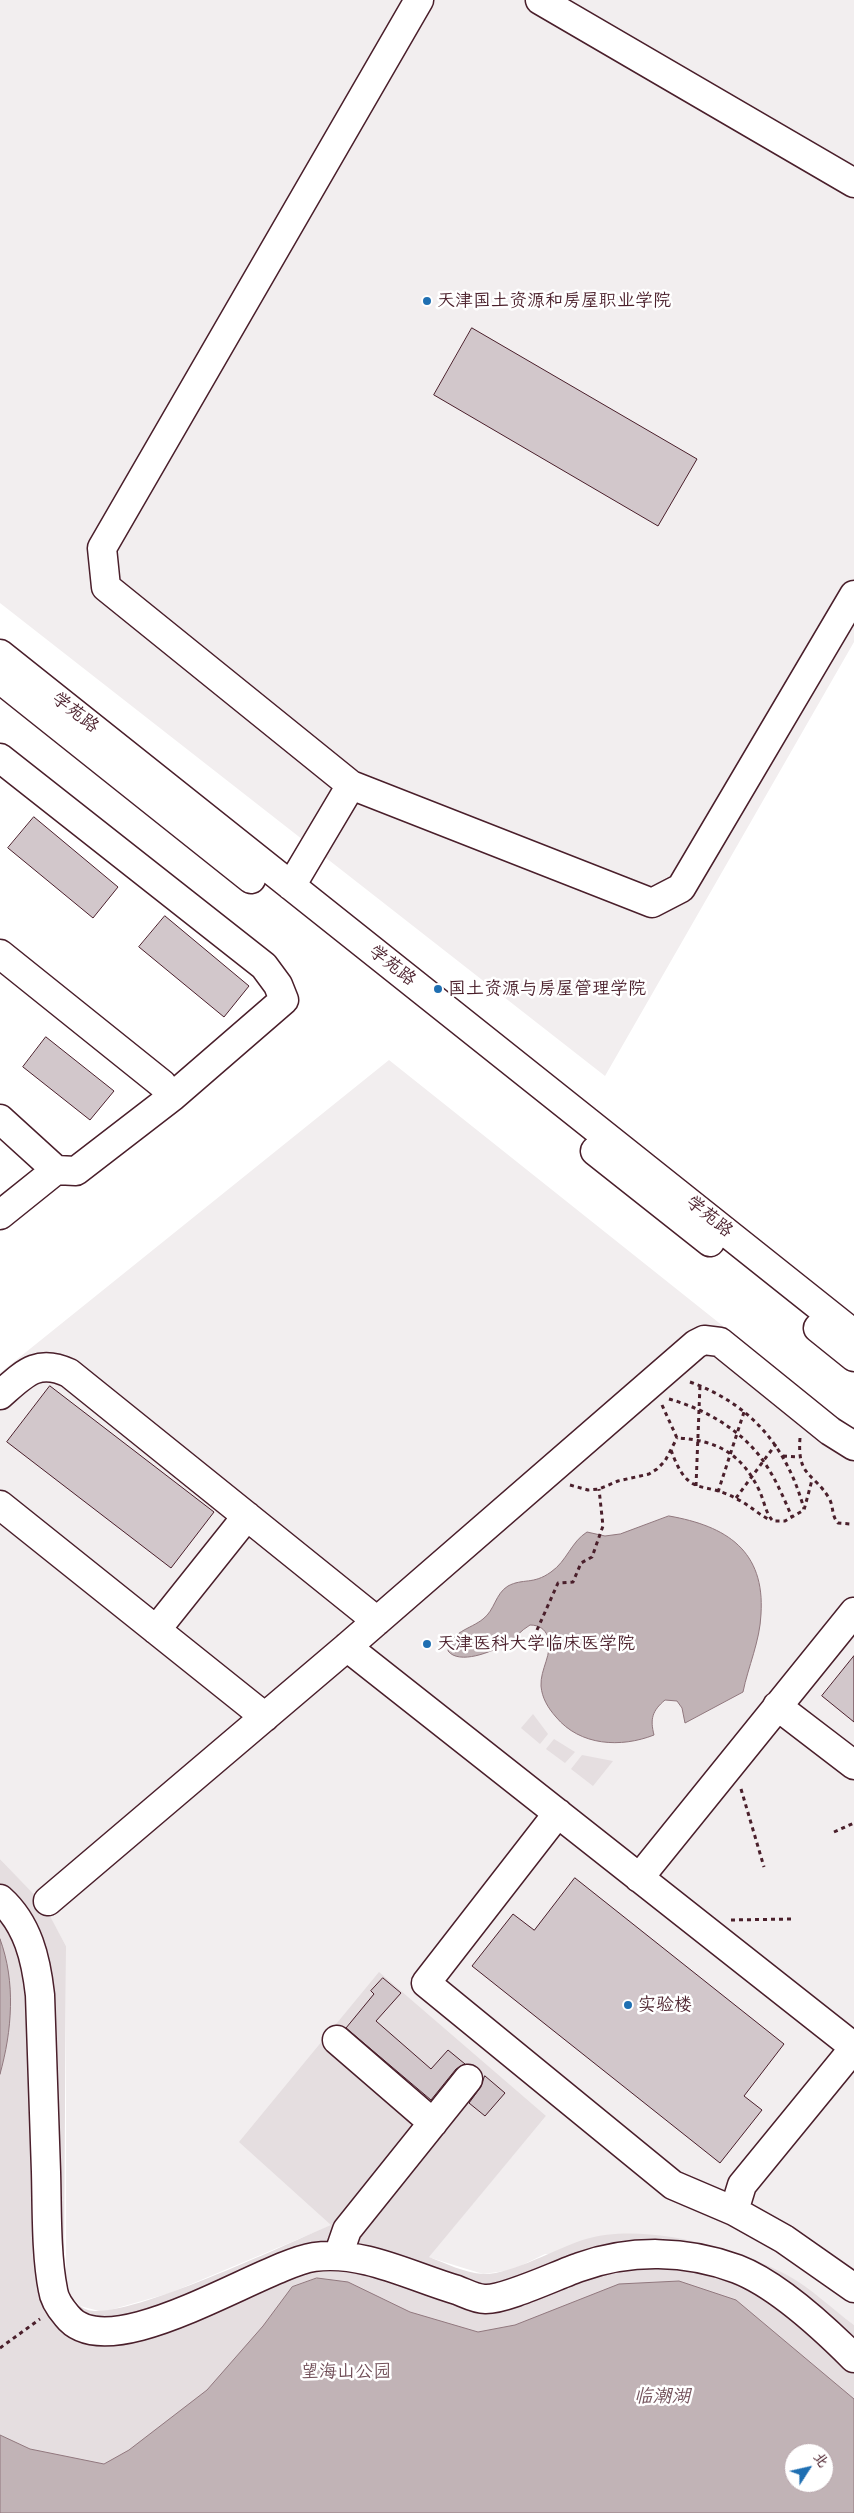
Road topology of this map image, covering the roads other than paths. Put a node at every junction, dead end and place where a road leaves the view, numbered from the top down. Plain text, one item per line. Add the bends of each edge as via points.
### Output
1 (419, 0) edge
2 (552, 3) edge
3 (854, 183) edge
4 (854, 595) edge
5 (0, 654) edge
6 (0, 679) edge
7 (0, 758) edge
8 (351, 785) junction
9 (291, 886) junction
10 (0, 954) edge
11 (172, 1097) junction
12 (0, 1118) edge
13 (56, 1170) junction
14 (0, 1215) edge
15 (854, 1334) edge
16 (854, 1357) edge
17 (0, 1394) edge
18 (854, 1446) edge
19 (0, 1506) edge
20 (247, 1516) junction
21 (854, 1612) edge
22 (377, 1621) junction
23 (156, 1630) junction
24 (347, 1647) junction
25 (777, 1706) junction
26 (264, 1717) junction
27 (854, 1765) edge
28 (558, 1813) junction
29 (639, 1878) junction
30 (0, 1899) edge
31 (48, 1901) dead end
32 (337, 2040) dead end
33 (854, 2047) edge
34 (468, 2079) dead end
35 (433, 2122) junction
36 (734, 2210) junction
37 (338, 2256) junction
38 (854, 2288) edge
39 (854, 2358) edge

1 - 8 street via 102,548 106,587
2 - 3 street
4 - 8 street via 681,888 652,903
5 - 9 street, 学苑路
6 - 16 street, 学苑路
7 - 11 street via 264,966 278,985 284,1000
8 - 9 street
9 - 15 street, 学苑路
10 - 11 street via 162,1084
11 - 13 street via 76,1171
12 - 13 street
13 - 14 street
17 - 20 street via 37,1368 52,1365 69,1373
18 - 22 street via 720,1342 704,1340 696,1344 654,1387 551,1470
19 - 23 street
20 - 22 street
20 - 23 street
21 - 25 street
22 - 24 street
23 - 26 street
24 - 26 street
24 - 28 street
25 - 27 street
25 - 29 street
26 - 31 street
28 - 29 street
28 - 36 street via 426,1983 673,2185
29 - 33 street
30 - 37 street via 12,1910 36,1961 53,2293 69,2319 92,2331 136,2328 195,2308 286,2266 313,2257
32 - 35 street
33 - 36 street via 742,2185
34 - 35 street
35 - 37 street via 347,2230
36 - 38 street via 784,2239
37 - 39 street via 361,2259 486,2299 618,2255 662,2254 701,2259 738,2269 770,2287 830,2334

